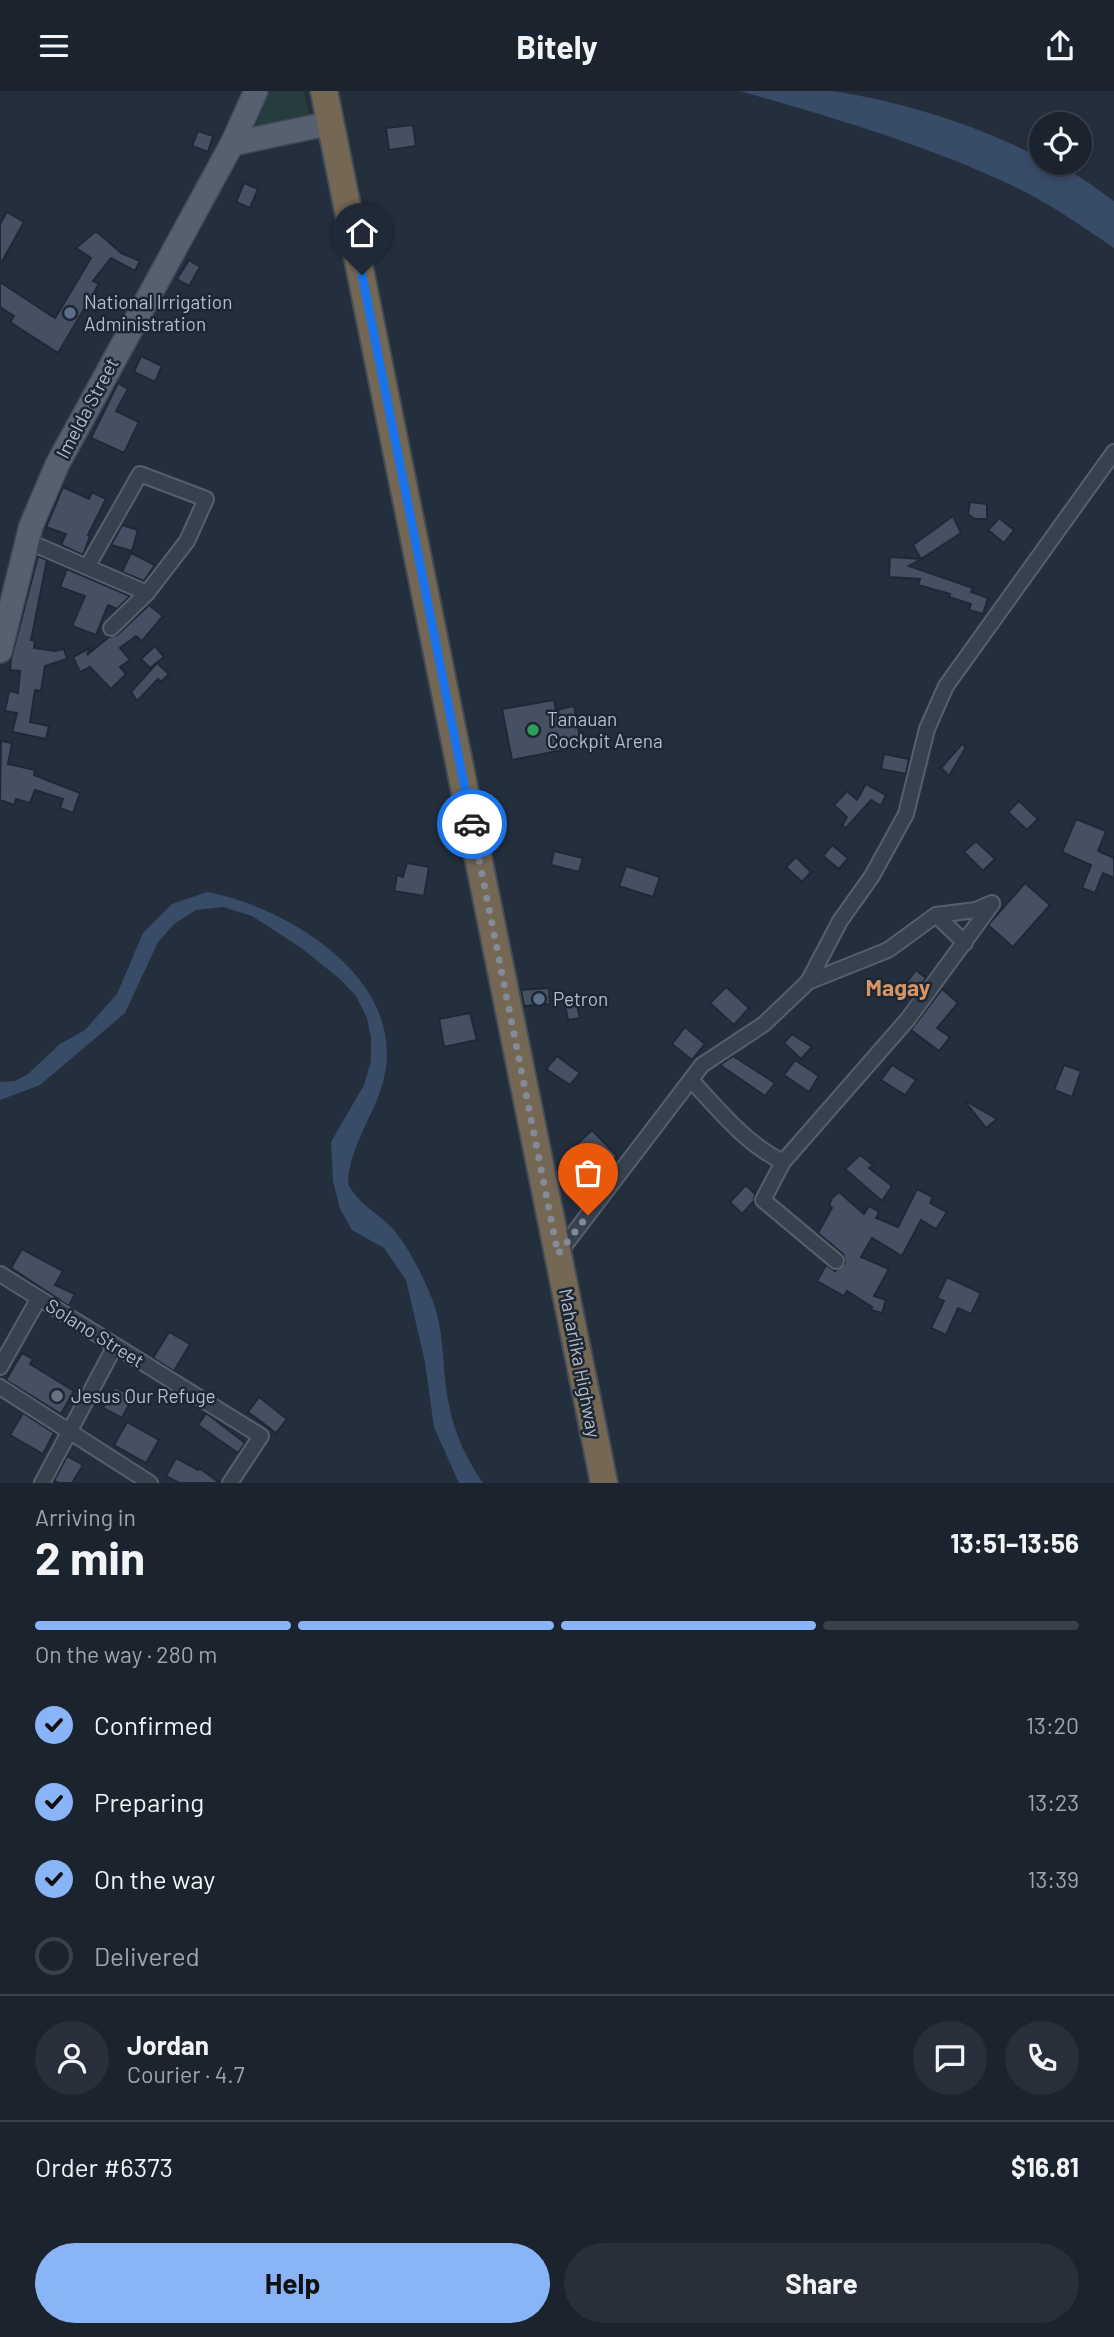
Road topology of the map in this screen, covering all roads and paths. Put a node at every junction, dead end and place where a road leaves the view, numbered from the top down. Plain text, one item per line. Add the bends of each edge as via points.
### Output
1 (256, 91) edge
2 (324, 91) edge
3 (331, 123) junction
4 (232, 144) junction
5 (1114, 452) edge
6 (27, 541) junction
7 (87, 567) junction
8 (147, 593) junction
9 (111, 628) dead end
10 (0, 650) edge
11 (936, 915) junction
12 (965, 943) junction
13 (808, 982) junction
14 (691, 1080) junction
15 (783, 1162) junction
16 (558, 1254) junction
17 (836, 1261) dead end
18 (0, 1274) edge
19 (39, 1299) junction
20 (115, 1346) junction
21 (0, 1367) edge
22 (0, 1387) edge
23 (68, 1431) junction
24 (42, 1483) edge
25 (150, 1483) edge
26 (230, 1483) edge
27 (604, 1483) edge

1 - 4 main road, Imelda Street
2 - 3 highway, Maharlika Highway
3 - 4 main road
3 - 16 highway, Maharlika Highway
4 - 6 main road, Imelda Street via 84,410
5 - 13 street via 947,686 928,729 906,814
6 - 7 street
6 - 10 main road, Imelda Street
7 - 8 street
7 - 8 street via 140,474 206,499 187,541
8 - 9 street
11 - 12 street
11 - 12 street via 976,911 992,903
11 - 13 street via 888,950
12 - 15 street via 908,1019
13 - 14 street via 764,1024 702,1065
14 - 15 street via 735,1127
14 - 16 street
15 - 17 street via 763,1200
16 - 27 highway, Maharlika Highway
18 - 19 street, Solano Street
19 - 20 street, Solano Street
19 - 21 street
20 - 23 street
20 - 26 street, Solano Street via 261,1436
22 - 23 street
23 - 24 street
23 - 25 street

